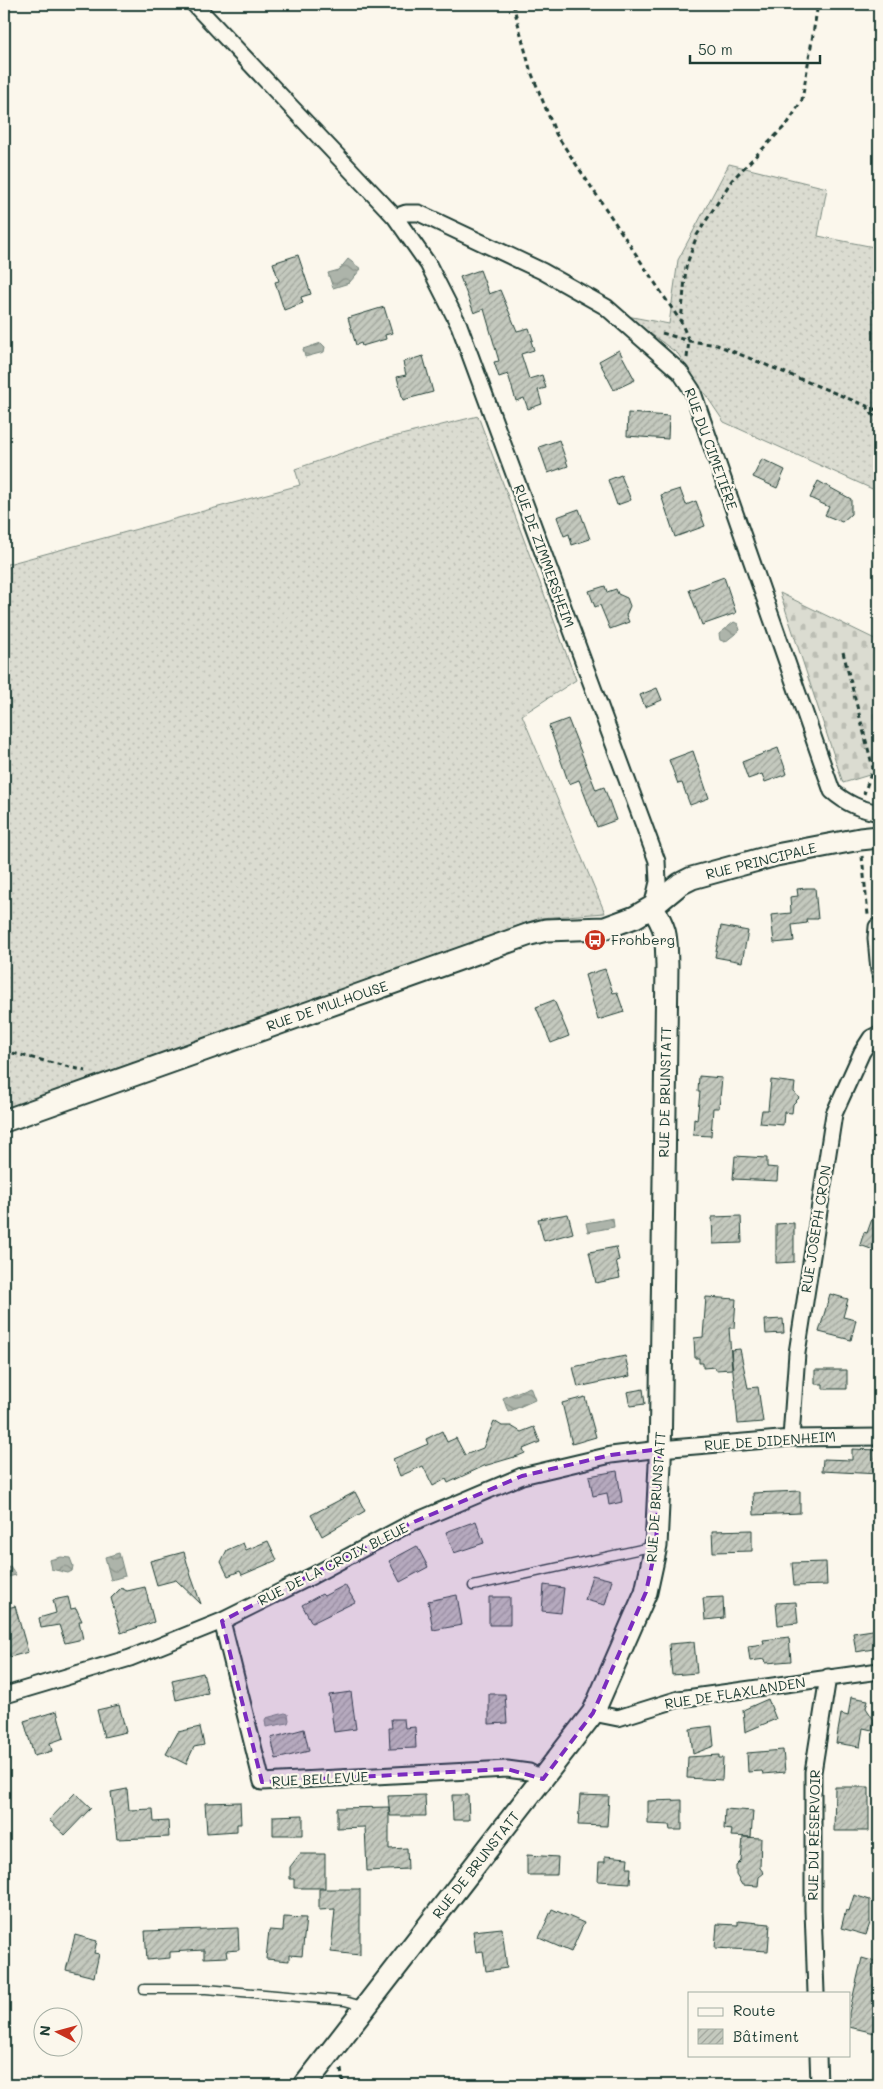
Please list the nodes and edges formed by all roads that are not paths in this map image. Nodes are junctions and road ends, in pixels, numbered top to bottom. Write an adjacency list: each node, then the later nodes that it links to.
1 (194, 4): 2 (street, RUE DE ZIMMERSHEIM)
2 (395, 217): 3 (street, RUE DU CIMETIÈRE); 5 (street, RUE DE ZIMMERSHEIM)
3 (879, 813)
4 (879, 837): 5 (main road, RUE PRINCIPALE)
5 (652, 907): 9 (main road, RUE DE MULHOUSE); 12 (main road, RUE DE BRUNSTATT)
6 (878, 927): 7 (street)
7 (879, 971)
8 (879, 1034): 11 (street, RUE JOSEPH CRON)
9 (4, 1121)
10 (879, 1437): 11 (street, RUE DE DIDENHEIM)
11 (791, 1438): 12 (street, RUE DE DIDENHEIM)
12 (660, 1449): 13 (main road, RUE DE BRUNSTATT); 15 (street, RUE DE LA CROIX BLEUE)
13 (656, 1546): 14 (lane); 19 (main road, RUE DE BRUNSTATT)
14 (473, 1586)
15 (222, 1621): 18 (street, RUE DE LA CROIX BLEUE); 20 (street, RUE BELLEVUE)
16 (879, 1671): 17 (street, RUE DE FLAXLANDEN)
17 (828, 1678): 19 (street, RUE DE FLAXLANDEN); 22 (street, RUE DU RÉSERVOIR)
18 (9, 1694)
19 (593, 1713): 20 (main road, RUE DE BRUNSTATT)
20 (542, 1778): 23 (main road, RUE DE BRUNSTATT)
21 (144, 1988): 23 (lane)
22 (816, 1992)
23 (366, 2008): 25 (main road, RUE DE BRUNSTATT)
24 (818, 2056): 26 (street)
25 (305, 2085)
26 (819, 2085)

